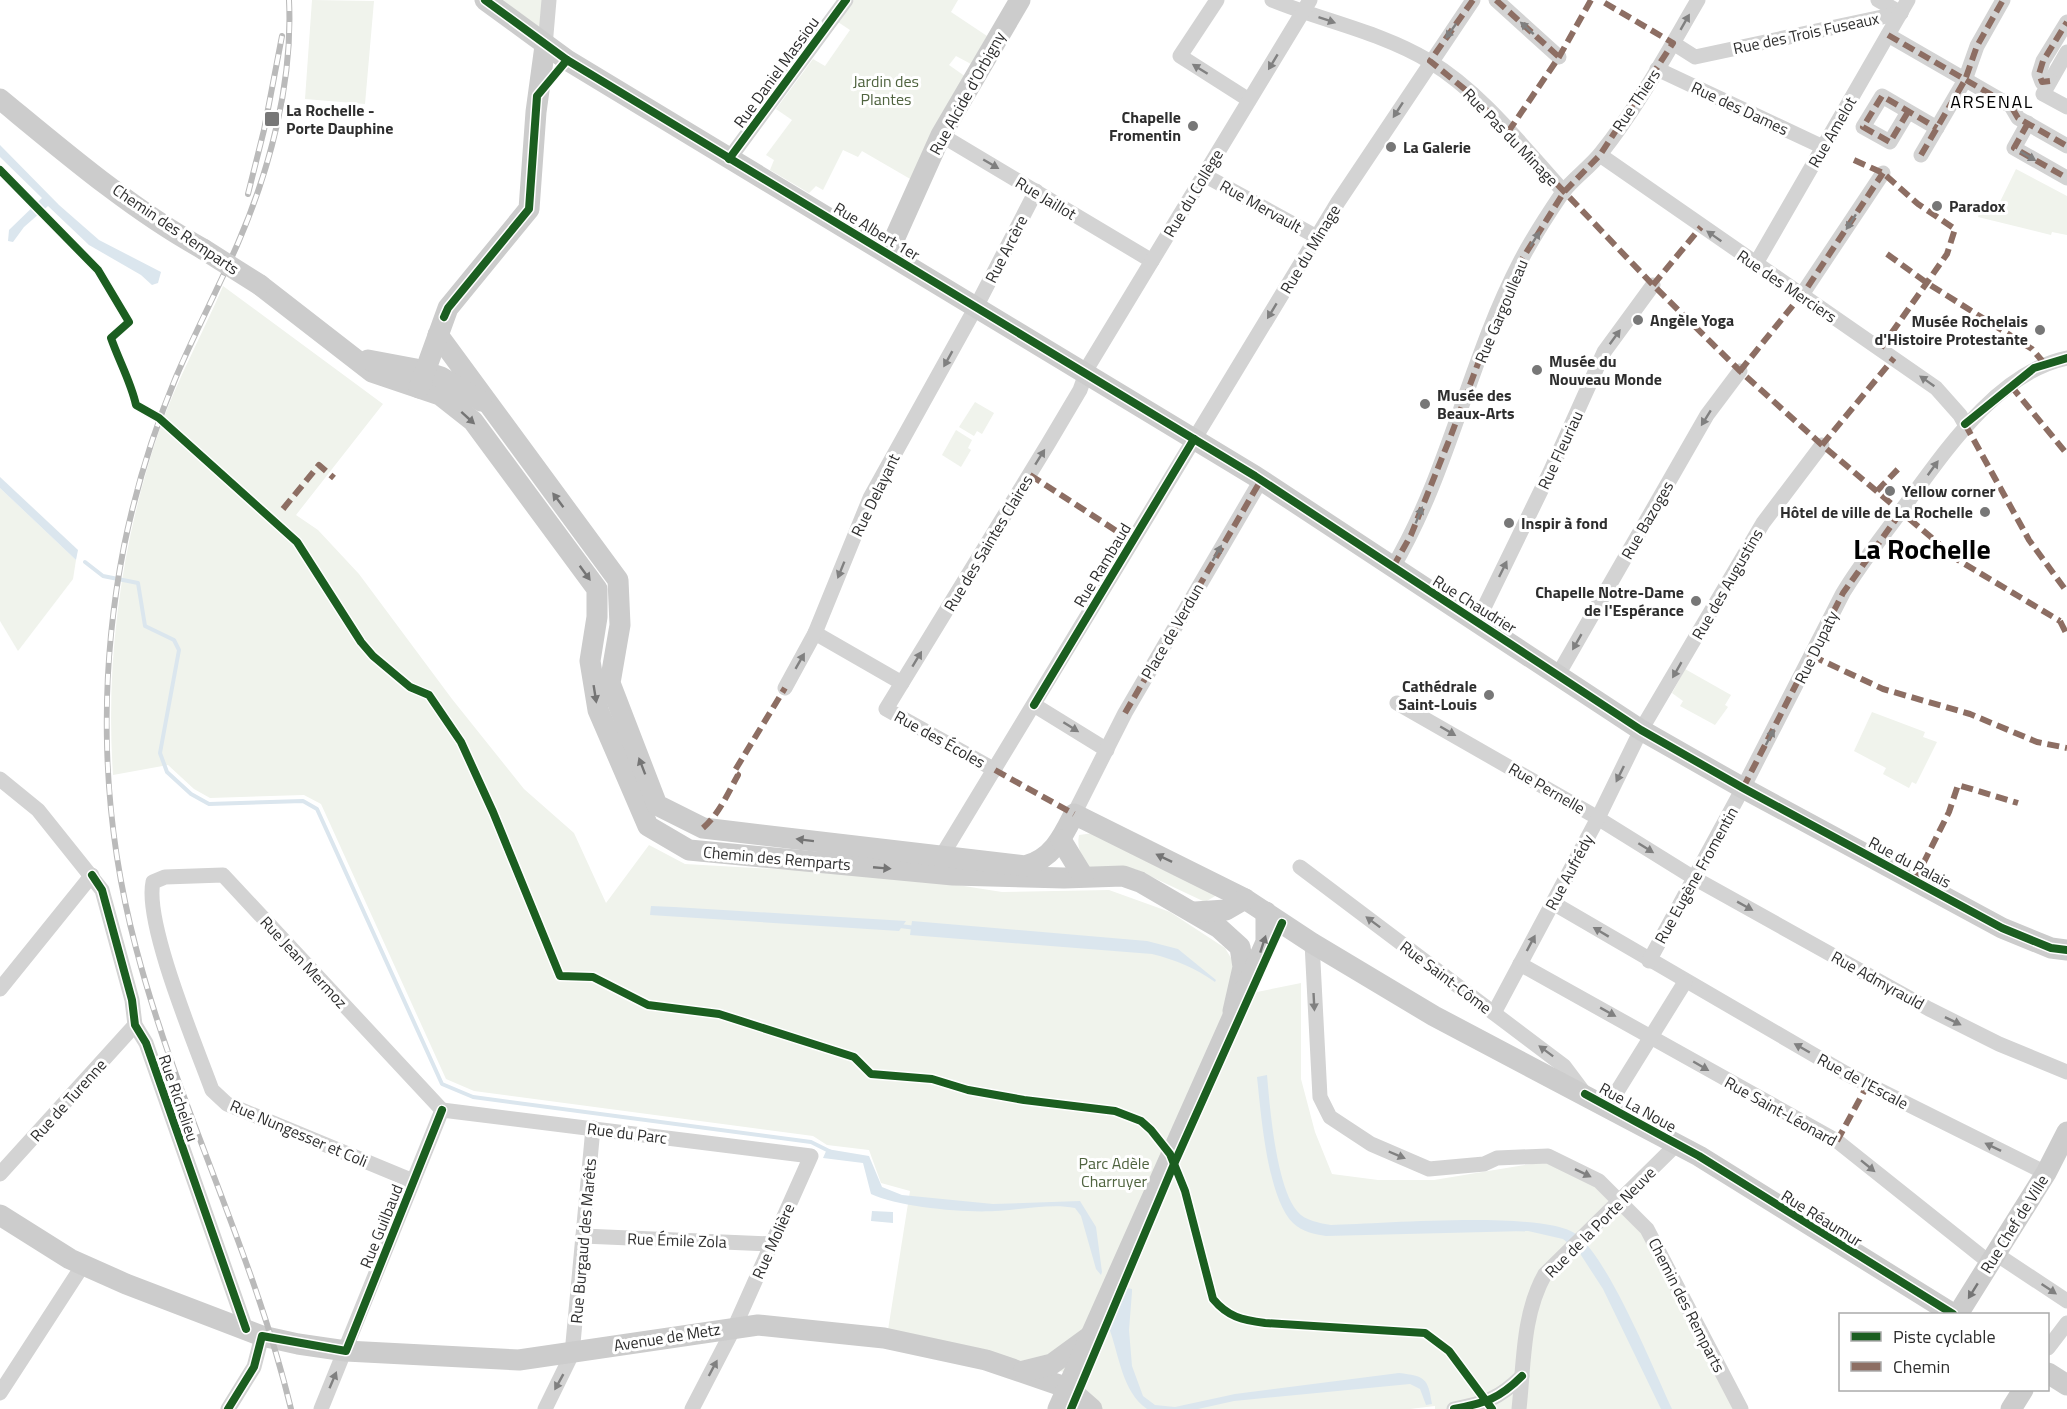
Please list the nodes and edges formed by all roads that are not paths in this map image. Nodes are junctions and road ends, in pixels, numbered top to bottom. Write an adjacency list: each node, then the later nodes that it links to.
1 (485, 0): 17 (street, Rue Albert 1er)
2 (549, 0): 17 (street)
3 (846, 0): 37 (street, Rue Daniel Massiou)
4 (1020, 0): 32 (street, Rue Alcide d'Orbigny)
5 (1217, 0): 27 (street, one-way to 5)
6 (1272, 0): 12 (street, Rue Pas du Minage)
7 (1473, 0): 21 (street, Rue du Minage, one-way to 21)
8 (1496, 0): 19 (street, one-way to 8)
9 (1698, 0): 16 (street, Rue Thiers, one-way to 9)
10 (1878, 0): 13 (street)
11 (2003, 0): 23 (street)
12 (1307, 6): 21 (street, Rue Pas du Minage, one-way to 21); 27 (street, Rue du Collège, one-way to 27)
13 (1905, 7): 15 (street, Rue Amelot); 16 (street, Rue des Trois Fuseaux)
14 (2067, 22): 24 (street)
15 (1888, 35): 23 (street); 34 (street, Rue Amelot)
16 (1673, 43): 22 (street, Rue Thiers)
17 (545, 46): 20 (street, Rue Albert 1er); 25 (street)
18 (2067, 52): 24 (street)
19 (1558, 57)
20 (567, 60): 25 (street); 37 (street, Rue Albert 1er)
21 (1430, 61): 42 (street, Rue Pas du Minage); 43 (street, Rue du Minage, one-way to 43)
22 (1657, 69): 34 (street, Rue des Dames); 35 (street, Rue Thiers)
23 (1965, 80): 30 (street); 31 (street)
24 (2050, 81): 28 (street)
25 (537, 96): 50 (street)
26 (0, 99): 54 (street, Chemin des Remparts, bridge)
27 (1250, 100): 39 (street, Rue du Collège)
28 (2067, 107)
29 (1908, 112): 29 (street); 31 (street)
30 (2028, 123): 33 (street); 40 (street, one-way to 40)
31 (1937, 128): 36 (street)
32 (941, 135): 41 (street, Rue Jaillot, one-way to 41); 44 (street, Rue Alcide d'Orbigny)
33 (2067, 146)
34 (1823, 147): 46 (street, Rue Amelot)
35 (1600, 155): 42 (street, Rue Thiers); 46 (street, Rue des Merciers, one-way to 35)
36 (1921, 155)
37 (729, 159): 44 (street, Rue Albert 1er)
38 (1883, 173): 48 (street, one-way to 48)
39 (1204, 175): 43 (street, Rue Mervault); 45 (street, Rue du Collège)
40 (2067, 178)
41 (1036, 191): 45 (street, Rue Jaillot); 49 (street, Rue Arcère)
42 (1564, 192): 60 (street, Rue Gargoulleau, one-way to 42)
43 (1317, 237): 57 (street, Rue du Minage, one-way to 57)
44 (888, 253): 49 (street, Rue Albert 1er)
45 (1152, 261): 53 (street, Rue du Collège)
46 (1755, 265): 48 (street, Rue des Merciers)
47 (1653, 285): 61 (street, Rue Fleuriau, one-way to 47)
48 (1801, 296): 56 (street, Rue des Merciers, one-way to 48)
49 (976, 308): 53 (street, Rue Albert 1er); 62 (street, Rue Delayant, one-way to 62)
50 (438, 335): 54 (street); 55 (street, Chemin des Remparts)
51 (2067, 358): 56 (street, Rue Dupaty)
52 (1740, 371): 63 (street, Rue Bazoges, one-way to 63)
53 (1086, 375): 57 (street, Rue Albert 1er); 64 (street, Rue des Saintes Claires, one-way to 53)
54 (421, 380): 55 (street, Chemin des Remparts); 80 (street, Chemin des Remparts, one-way to 80)
55 (488, 405): 77 (street, Chemin des Remparts, one-way to 55)
56 (1965, 424): 73 (street, Rue Dupaty, one-way to 56)
57 (1194, 439): 59 (street, Rue Chaudrier); 67 (street, Rue Rambaud)
58 (1822, 445): 69 (street, Rue des Augustins, one-way to 69)
59 (1261, 480): 60 (street, Rue Chaudrier); 70 (street, Place de Verdun, one-way to 59)
60 (1393, 567): 61 (street, Rue Chaudrier)
61 (1477, 622): 63 (street, Rue Chaudrier)
62 (815, 633): 64 (street); 65 (street, Rue Delayant, one-way to 62)
63 (1559, 673): 69 (street, Rue Chaudrier)
64 (902, 683): 68 (street, Rue des Saintes Claires)
65 (785, 688)
66 (1397, 703): 75 (street, Rue Pernelle, one-way to 75)
67 (1034, 705): 70 (street, one-way to 70); 71 (street, Rue Rambaud)
68 (886, 709): 71 (street, Rue des Écoles)
69 (1641, 730): 73 (street, Rue Chaudrier); 75 (street, Rue Aufrédy, one-way to 75)
70 (1107, 750): 74 (street, Place de Verdun)
71 (995, 770): 77 (street, Rue Rambaud)
72 (2, 784): 79 (street, Rue Richelieu)
73 (1743, 788): 81 (street, Rue Eugène Fromentin); 88 (street, Rue du Palais)
74 (1074, 814): 76 (street, Chemin des Remparts); 83 (street, one-way to 74)
75 (1598, 818): 81 (street, Rue Pernelle, one-way to 81); 84 (street, Rue Aufrédy)
76 (1061, 840): 77 (street, Chemin des Remparts); 80 (street)
77 (941, 857)
78 (1300, 867): 94 (street, Rue Saint-Côme, one-way to 78)
79 (92, 875): 92 (street); 95 (street, Rue Richelieu)
80 (1083, 876): 85 (street, Chemin des Remparts)
81 (1694, 878): 89 (street, Rue Eugène Fromentin); 97 (street, Rue Admyrauld, one-way to 97)
82 (150, 893): 100 (street, Rue Jean Mermoz); 107 (street, Rue Nungesser et Coli)
83 (1245, 899): 85 (street); 86 (street)
84 (1553, 903): 89 (street, Rue de l'Escale, one-way to 84); 90 (street, Rue Aufrédy, one-way to 84)
85 (1195, 912): 93 (street, Chemin des Remparts)
86 (1266, 912): 87 (street, Rue La Noue); 93 (street, one-way to 86)
87 (1312, 943): 98 (street, Rue La Noue); 108 (street, Chemin des Remparts, one-way to 108)
88 (2067, 950)
89 (1649, 961): 91 (street, Rue de l'Escale)
90 (1520, 964): 94 (street, Rue Aufrédy); 96 (street, Rue Saint-Léonard, one-way to 96)
91 (1685, 982): 96 (street); 105 (street, Rue de l'Escale, one-way to 91)
92 (0, 989)
93 (1233, 1011): 120 (street)
94 (1494, 1013): 98 (street, Rue Saint-Côme, one-way to 94)
95 (135, 1025): 106 (street, Rue de Turenne); 119 (street, Rue Richelieu)
96 (1651, 1036): 99 (street); 112 (street, Rue Saint-Léonard, one-way to 112)
97 (2067, 1072)
98 (1585, 1094): 99 (street, Rue La Noue)
99 (1608, 1106): 103 (street, Rue La Noue)
100 (442, 1110): 101 (street, Rue du Parc); 107 (street, Rue Guilbaud)
101 (593, 1128): 104 (street, Rue du Parc); 110 (street, Rue Burgaud des Marêts)
102 (2067, 1132): 105 (street, Rue Chef de Ville)
103 (1677, 1144): 108 (street, Rue de la Porte Neuve); 115 (street, Rue Réaumur)
104 (811, 1156): 111 (street, Rue Molière)
105 (2046, 1173): 112 (street, Rue Chef de Ville)
106 (0, 1174)
107 (413, 1181): 122 (street, Rue Guilbaud)
108 (1620, 1201): 126 (street, Rue de la Porte Neuve); 139 (street, Chemin des Remparts)
109 (0, 1215): 113 (street, Avenue de Metz)
110 (583, 1236): 111 (street, Rue Émile Zola); 123 (street, Rue Burgaud des Marêts)
111 (771, 1244): 118 (street, Rue Molière)
112 (1993, 1258): 114 (street, Rue Saint-Léonard, one-way to 114); 116 (street, Rue Chef de Ville, one-way to 116)
113 (83, 1265): 119 (street, Avenue de Metz); 130 (street)
114 (2067, 1301)
115 (1951, 1313)
116 (1959, 1313)
117 (2067, 1323): 121 (street)
118 (735, 1326): 123 (street, Avenue de Metz); 124 (street, Avenue de Metz); 134 (street, Rue Molière, one-way to 118)
119 (254, 1332): 122 (street, Avenue de Metz); 131 (street)
120 (1090, 1336): 124 (street); 128 (street)
121 (2049, 1347)
122 (346, 1351): 123 (street, Avenue de Metz); 132 (street, Rue Guilbaud, one-way to 122)
123 (573, 1354): 133 (street, one-way to 133)
124 (1024, 1371): 128 (street, Avenue de Metz)
125 (2049, 1374): 127 (street)
126 (1522, 1376): 137 (street); 138 (street, Rue de la Porte Neuve)
127 (2067, 1385)
128 (1068, 1388): 135 (street); 136 (street)
129 (2022, 1391): 140 (street)
130 (0, 1393)
131 (228, 1409)
132 (321, 1409)
133 (544, 1409)
134 (692, 1409)
135 (1058, 1409)
136 (1092, 1409)
137 (1454, 1409)
138 (1519, 1409)
139 (1741, 1409)
140 (2011, 1409)

